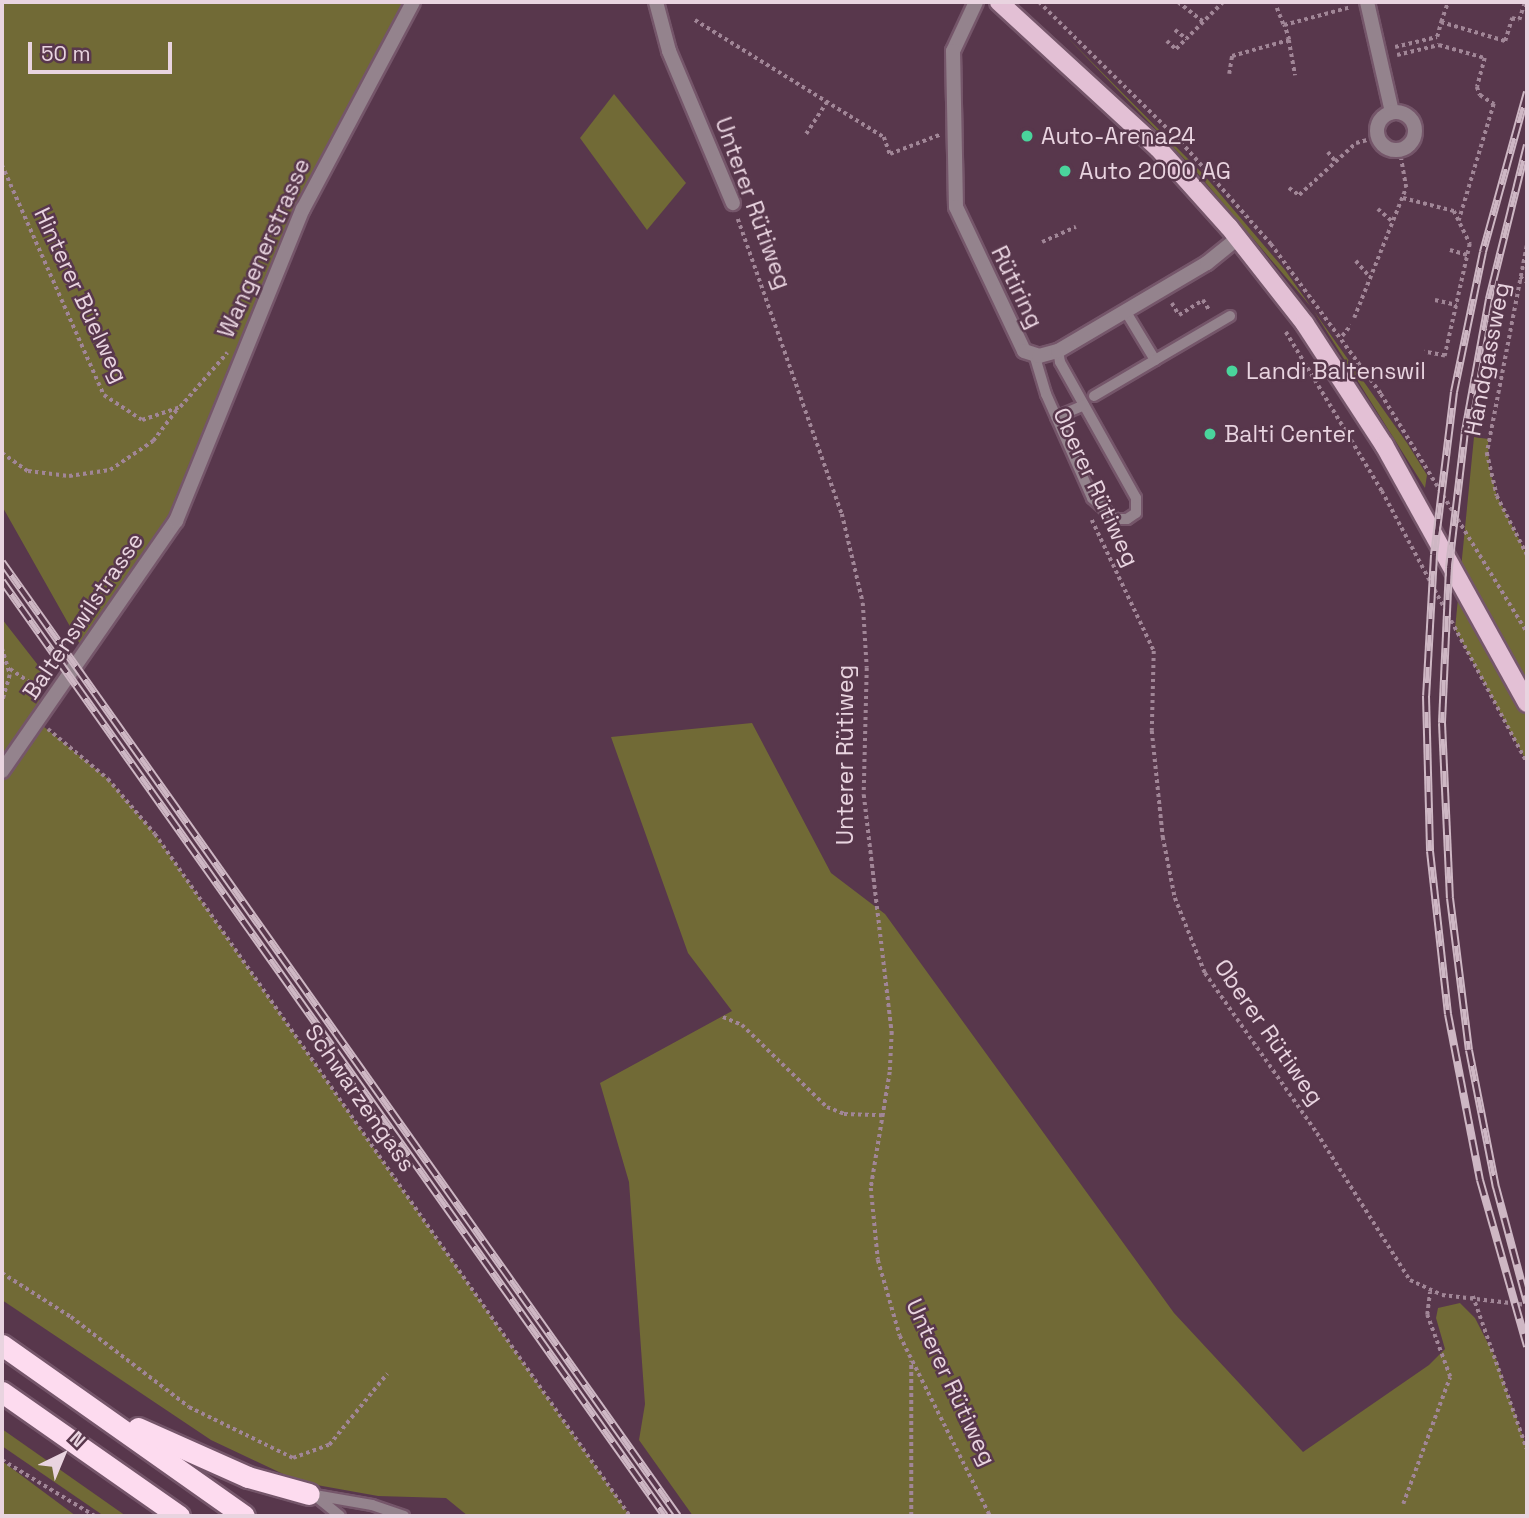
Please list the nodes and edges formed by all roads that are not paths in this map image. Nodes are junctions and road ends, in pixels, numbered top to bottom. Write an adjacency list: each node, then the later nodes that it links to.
1 (413, 2): 17 (street, Wangenerstrasse)
2 (656, 2): 7 (street, Unterer Rütiweg)
3 (976, 2): 12 (street, Rütiring)
4 (999, 2): 8 (main road)
5 (1367, 2): 6 (street)
6 (1392, 112): 6 (street)
7 (733, 203)
8 (1238, 238): 9 (street, Rütiring); 18 (main road)
9 (1126, 312): 11 (street, Rütiring); 13 (lane)
10 (1230, 316): 13 (lane)
11 (1058, 351): 12 (street, Rütiring); 15 (lane)
12 (1034, 355): 16 (lane)
13 (1155, 360): 14 (lane)
14 (1094, 396)
15 (1084, 405): 16 (lane); 16 (lane)
16 (1056, 417)
17 (176, 521): 19 (street, Baltenswilstrasse)
18 (1527, 703)
19 (2, 771)
20 (2, 1345): 22 (highway)
21 (2, 1392): 24 (highway)
22 (104, 1414): 23 (highway); 25 (highway)
23 (313, 1496): 26 (lane); 27 (lane)
24 (179, 1516)
25 (244, 1516)
26 (340, 1516)
27 (404, 1516)

